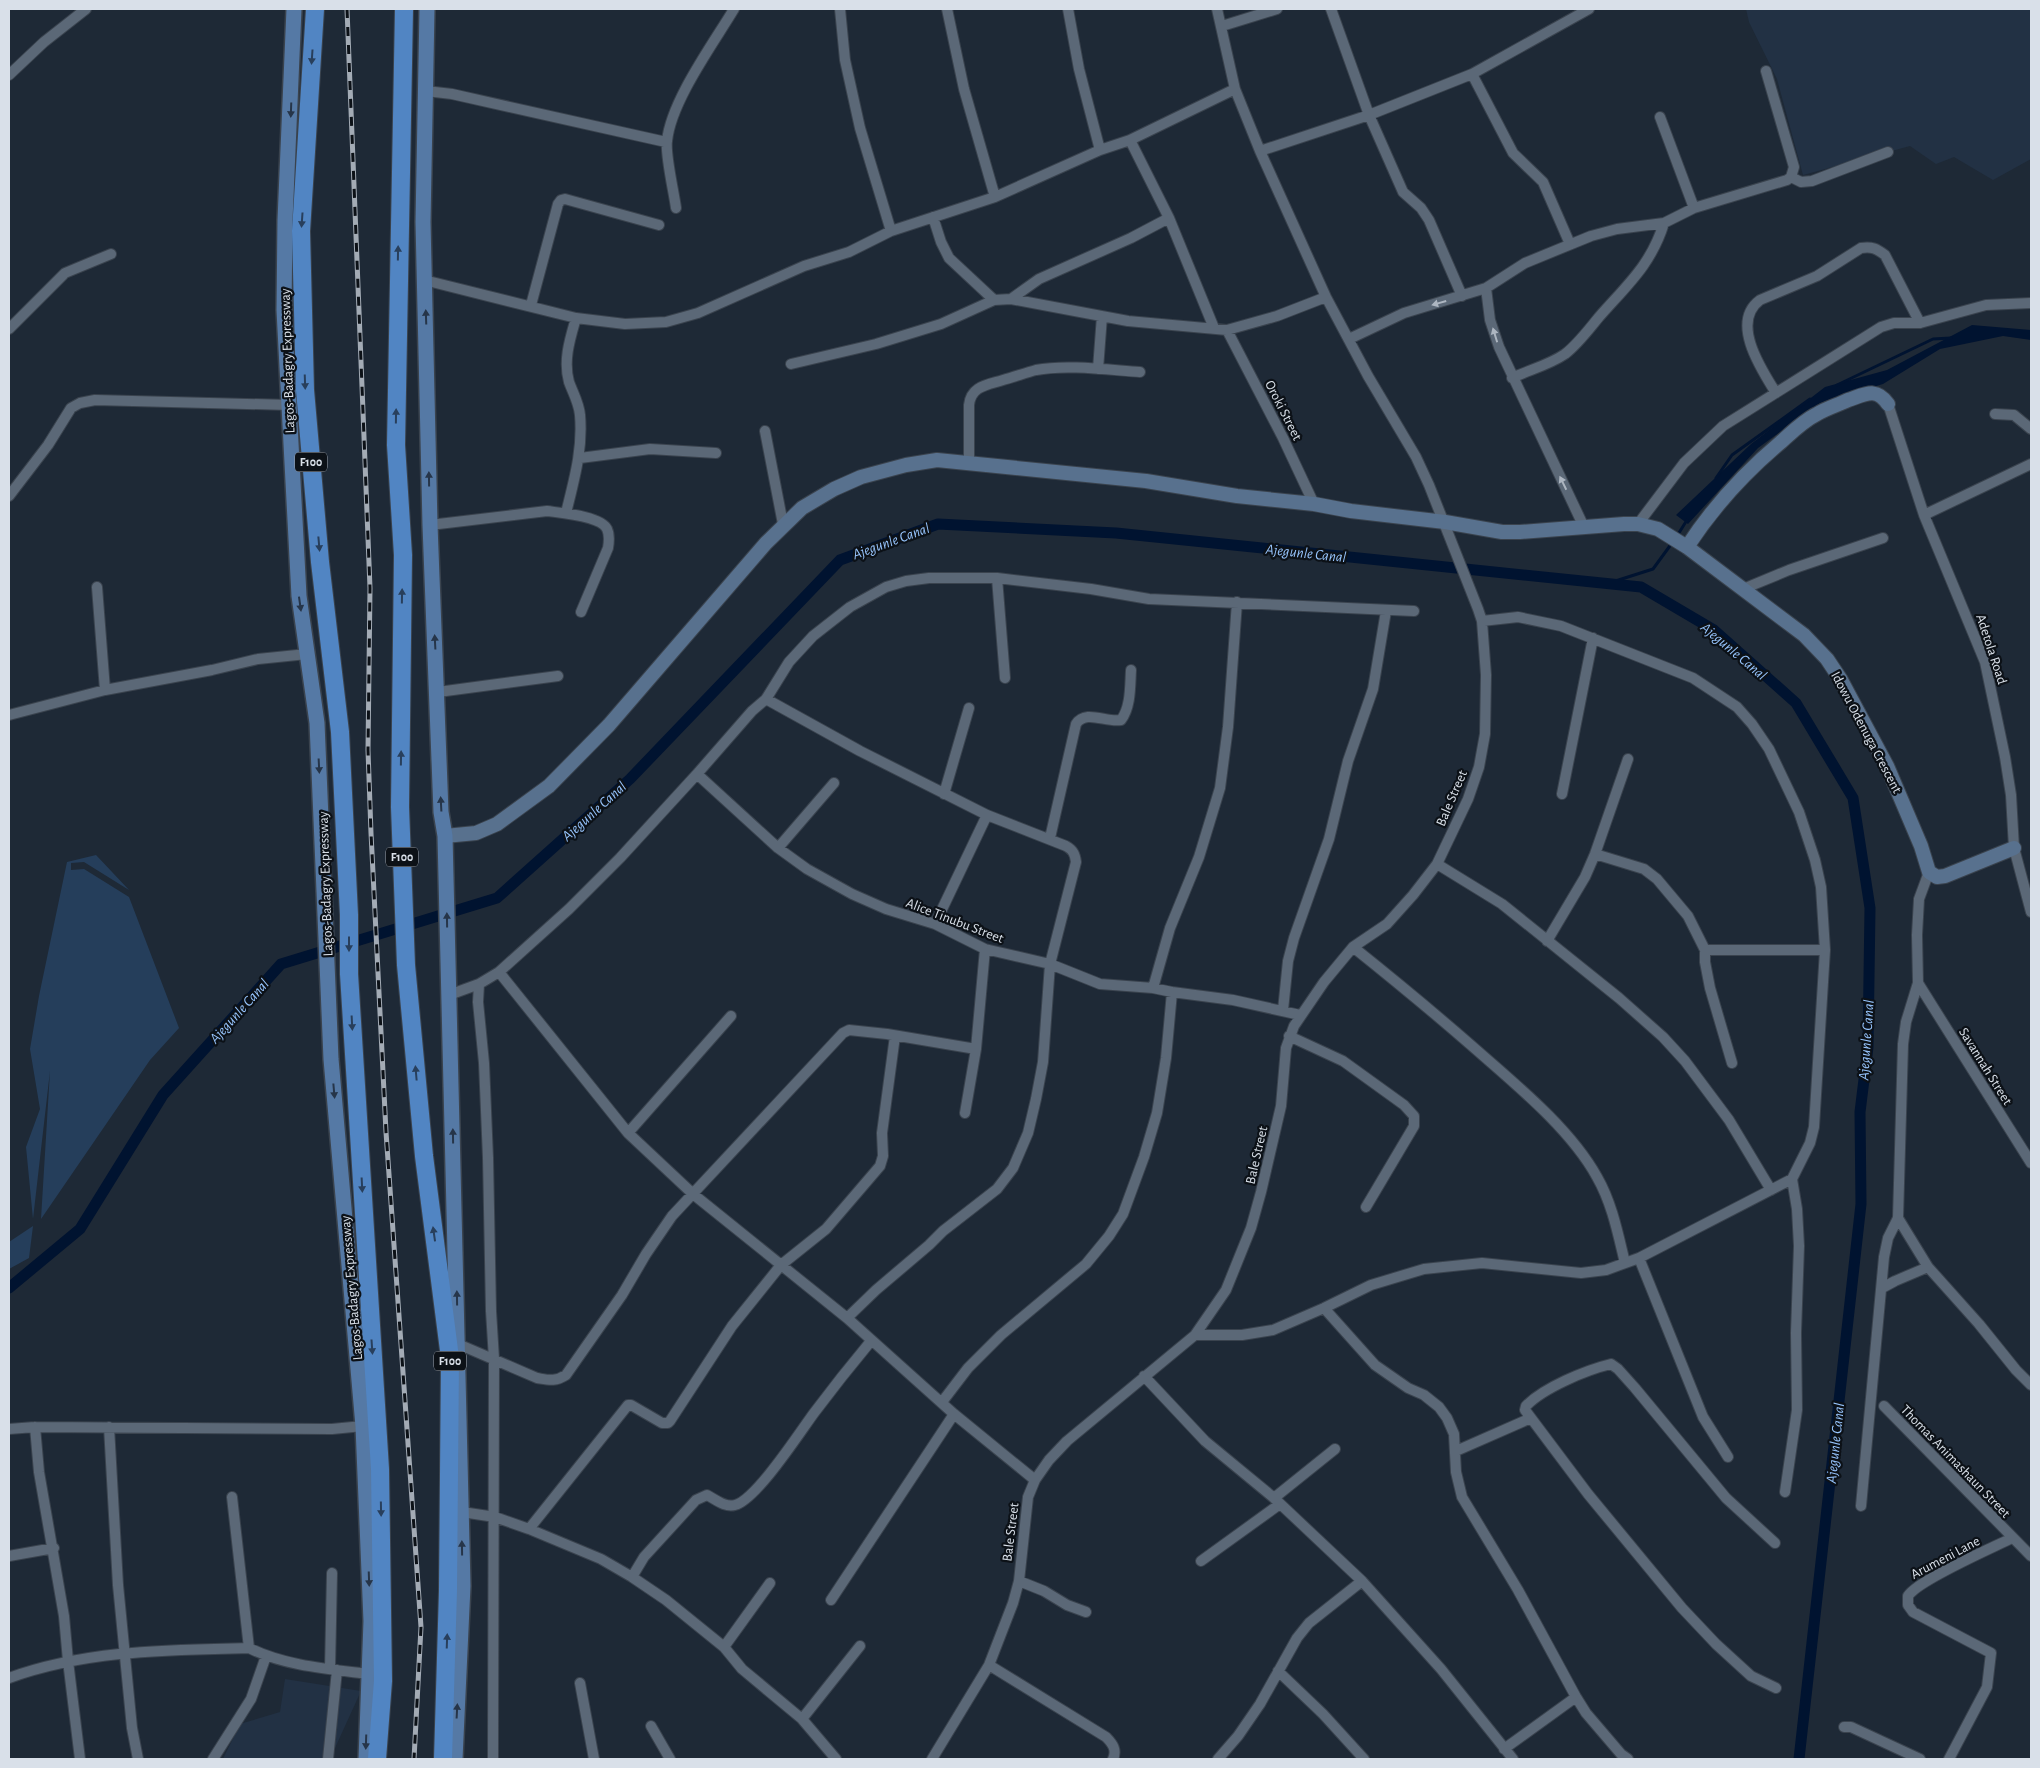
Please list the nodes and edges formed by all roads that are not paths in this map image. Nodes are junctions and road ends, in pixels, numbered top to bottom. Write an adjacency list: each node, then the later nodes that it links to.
1 (86, 9): 16 (street)
2 (294, 9): 59 (main road, Lagos-Badagry Expressway, one-way to 59)
3 (315, 9): 206 (highway, Lagos-Badagry Expressway / F100, one-way to 206)
4 (404, 9): 207 (highway, F100, one-way to 4)
5 (427, 9): 19 (main road)
6 (734, 9): 23 (street)
7 (840, 9): 35 (street)
8 (947, 9): 28 (street)
9 (1068, 9): 24 (street)
10 (1217, 9): 14 (street, Bale Street)
11 (1277, 9): 14 (street)
12 (1331, 9): 20 (street)
13 (1589, 9): 17 (street)
14 (1222, 26): 18 (street, Bale Street)
15 (1766, 72): 27 (street)
16 (9, 74)
17 (1472, 74): 20 (street); 36 (street)
18 (1235, 89): 22 (street); 25 (street, Bale Street)
19 (426, 90): 23 (street); 38 (main road)
20 (1369, 115): 25 (street); 40 (street)
21 (1660, 117): 30 (street)
22 (1130, 140): 24 (street); 32 (street)
23 (666, 142): 29 (street)
24 (1100, 150): 28 (street)
25 (1260, 151): 41 (street, Bale Street)
26 (1888, 152): 27 (street)
27 (1791, 177): 30 (street)
28 (995, 197): 31 (street)
29 (676, 208)
30 (1694, 208): 33 (street)
31 (933, 218): 35 (street); 43 (street)
32 (1169, 218): 42 (street); 49 (street)
33 (1664, 223): 36 (street); 56 (street)
34 (659, 225): 45 (street)
35 (891, 231): 47 (street)
36 (1570, 244): 39 (street)
37 (111, 254): 50 (street)
38 (424, 280): 45 (street); 74 (main road, one-way to 38)
39 (1486, 288): 40 (street); 56 (street, one-way to 39)
40 (1462, 296): 52 (street, one-way to 52)
41 (1326, 297): 51 (street); 52 (street, Bale Street)
42 (1011, 299): 43 (street); 46 (street)
43 (994, 300): 53 (street)
44 (2031, 303): 48 (street)
45 (531, 305): 47 (street)
46 (1102, 316): 49 (street); 54 (street)
47 (576, 318): 64 (street)
48 (1920, 323): 57 (street); 57 (street)
49 (1214, 328): 51 (street)
50 (9, 329)
51 (1226, 330): 68 (street, Oroki Street)
52 (1349, 340): 71 (street, Bale Street)
53 (791, 364)
54 (1098, 369): 55 (street); 65 (street)
55 (1140, 372)
56 (1512, 378): 75 (street, one-way to 56)
57 (1776, 393): 73 (street)
58 (1888, 404): 70 (street, Adetola Road); 77 (street)
59 (288, 405): 67 (street); 87 (main road, Lagos-Badagry Expressway, one-way to 87)
60 (1995, 414): 61 (street)
61 (2031, 429)
62 (764, 431): 72 (street)
63 (716, 453): 64 (street)
64 (580, 458): 69 (street)
65 (969, 462): 68 (street, Idowu Odenuga Crescent); 72 (street, Idowu Odenuga Crescent)
66 (2031, 464): 70 (street)
67 (9, 496)
68 (1314, 504): 71 (street, Idowu Odenuga Crescent)
69 (566, 513): 74 (street); 84 (street)
70 (1924, 515): 105 (street, Adetola Road)
71 (1445, 522): 75 (street, Idowu Odenuga Crescent); 85 (street, Bale Street)
72 (784, 524): 102 (street, Idowu Odenuga Crescent)
73 (1638, 524): 75 (street, Idowu Odenuga Crescent); 77 (street, Idowu Odenuga Crescent)
74 (430, 525): 92 (main road, one-way to 74)
75 (1584, 527)
76 (1882, 538): 80 (street)
77 (1682, 544): 80 (street, Idowu Odenuga Crescent)
78 (998, 578): 81 (street); 90 (street); 93 (street)
79 (98, 587): 91 (street)
80 (1743, 589): 108 (street, Idowu Odenuga Crescent)
81 (1237, 602): 82 (street); 120 (street)
82 (1386, 610): 83 (street); 123 (street)
83 (1414, 611)
84 (581, 612)
85 (1482, 621): 86 (street); 107 (street, Bale Street)
86 (1593, 638): 100 (street); 115 (street)
87 (307, 654): 91 (street); 155 (main road, Lagos-Badagry Expressway, one-way to 155)
88 (1131, 670): 103 (street)
89 (558, 676): 92 (street)
90 (1005, 678)
91 (105, 690): 95 (street)
92 (438, 692): 102 (main road, one-way to 92)
93 (766, 699): 97 (street); 99 (street)
94 (969, 708): 99 (street)
95 (9, 715)
96 (1628, 759): 106 (street)
97 (697, 774): 104 (street, Alice Tinubu Street); 117 (street)
98 (834, 783): 104 (street)
99 (944, 794): 101 (street)
100 (1562, 794)
101 (987, 815): 103 (street); 110 (street)
102 (445, 836): 122 (main road, one-way to 102)
103 (1050, 838): 116 (street)
104 (778, 848): 110 (street, Alice Tinubu Street)
105 (2014, 848): 108 (street); 109 (street, Adetola Road)
106 (1595, 854): 111 (street); 114 (street)
107 (1437, 864): 111 (street); 112 (street, Bale Street)
108 (1929, 872): 118 (street)
109 (2031, 912)
110 (935, 924): 113 (street, Alice Tinubu Street)
111 (1547, 942): 134 (street)
112 (1353, 947): 124 (street, Bale Street); 139 (street)
113 (985, 949): 116 (street, Alice Tinubu Street); 128 (street)
114 (1705, 950): 115 (street); 129 (street)
115 (1825, 950): 133 (street)
116 (1050, 964): 120 (street, Alice Tinubu Street); 144 (street)
117 (499, 972): 119 (street); 131 (street)
118 (1918, 983): 132 (street, Savannah Street); 137 (street)
119 (479, 984): 122 (street); 148 (street)
120 (1153, 988): 121 (street, Alice Tinubu Street)
121 (1172, 992): 123 (street, Alice Tinubu Street); 151 (street)
122 (449, 995): 147 (main road, one-way to 122)
123 (1284, 1010): 124 (street, Alice Tinubu Street)
124 (1300, 1015): 127 (street, Bale Street)
125 (732, 1016): 131 (street)
126 (895, 1036): 128 (street); 135 (street); 140 (street)
127 (1289, 1036): 136 (street); 145 (street, Bale Street)
128 (976, 1049): 130 (street)
129 (1732, 1063)
130 (965, 1113)
131 (628, 1133): 135 (street)
132 (2031, 1163)
133 (1792, 1179): 134 (street); 163 (street)
134 (1771, 1190): 138 (street)
135 (693, 1194): 140 (street); 148 (street)
136 (1366, 1208)
137 (1898, 1218): 141 (street); 142 (street)
138 (1639, 1258): 139 (street); 161 (street)
139 (1625, 1263): 143 (street)
140 (781, 1265): 144 (street); 169 (street)
141 (1928, 1267): 142 (street); 150 (street)
142 (1882, 1288): 166 (street)
143 (1324, 1308): 145 (street); 160 (street)
144 (847, 1318): 146 (street)
145 (1195, 1335): 149 (street, Bale Street)
146 (871, 1341): 151 (street); 177 (street)
147 (458, 1344): 148 (street); 167 (main road)
148 (494, 1359): 168 (street)
149 (1144, 1376): 162 (street, Bale Street); 165 (street)
150 (2031, 1385)
151 (942, 1402): 153 (street)
152 (1884, 1406): 170 (street, Thomas Animashaun Street)
153 (954, 1414): 162 (street); 181 (street)
154 (1531, 1418): 160 (street); 171 (street); 195 (street)
155 (363, 1426): 157 (street); 192 (main road, Lagos-Badagry Expressway, one-way to 192)
156 (35, 1427): 157 (street); 158 (street); 172 (street)
157 (109, 1427): 186 (street)
158 (9, 1429)
159 (1335, 1449): 165 (street)
160 (1456, 1452): 196 (street)
161 (1728, 1457)
162 (1035, 1480): 178 (street, Bale Street)
163 (1786, 1492)
164 (232, 1497): 185 (street)
165 (1277, 1501): 175 (street); 179 (street)
166 (1861, 1506)
167 (462, 1512): 168 (street); 208 (main road, one-way to 167)
168 (495, 1517): 169 (street); 209 (street)
169 (530, 1529): 177 (street)
170 (2012, 1538): 174 (street, Thomas Animashaun Street); 220 (street, Arumeni Lane)
171 (1775, 1543)
172 (54, 1548): 173 (street); 188 (street)
173 (9, 1556)
174 (2031, 1556)
175 (1201, 1561)
176 (332, 1572): 190 (street)
177 (632, 1577): 184 (street)
178 (1019, 1581): 182 (street); 189 (street, Bale Street)
179 (1362, 1581): 191 (street); 200 (street)
180 (770, 1583): 184 (street)
181 (831, 1600)
182 (1086, 1612)
183 (860, 1646): 197 (street)
184 (724, 1647): 197 (street)
185 (249, 1648): 186 (street); 187 (street)
186 (125, 1652): 188 (street); 202 (street)
187 (266, 1656): 190 (street); 203 (street)
188 (68, 1661): 193 (street); 201 (street)
189 (989, 1665): 213 (street, Bale Street); 214 (street)
190 (334, 1670): 192 (street); 204 (street)
191 (1278, 1671): 215 (street); 216 (street)
192 (369, 1674): 205 (main road, Lagos-Badagry Expressway, one-way to 205)
193 (9, 1678)
194 (580, 1683): 210 (street)
195 (1776, 1688)
196 (1576, 1698): 200 (street); 218 (street)
197 (802, 1719): 212 (street)
198 (651, 1726): 211 (street)
199 (1844, 1727): 219 (street)
200 (1504, 1750): 217 (street)
201 (80, 1759)
202 (138, 1759)
203 (213, 1759)
204 (328, 1759)
205 (366, 1759)
206 (377, 1759)
207 (443, 1759)
208 (455, 1759)
209 (493, 1759)
210 (594, 1759)
211 (670, 1759)
212 (836, 1759)
213 (932, 1759)
214 (1113, 1759)
215 (1218, 1759)
216 (1364, 1759)
217 (1513, 1759)
218 (1628, 1759)
219 (1920, 1759)
220 (1949, 1759)

